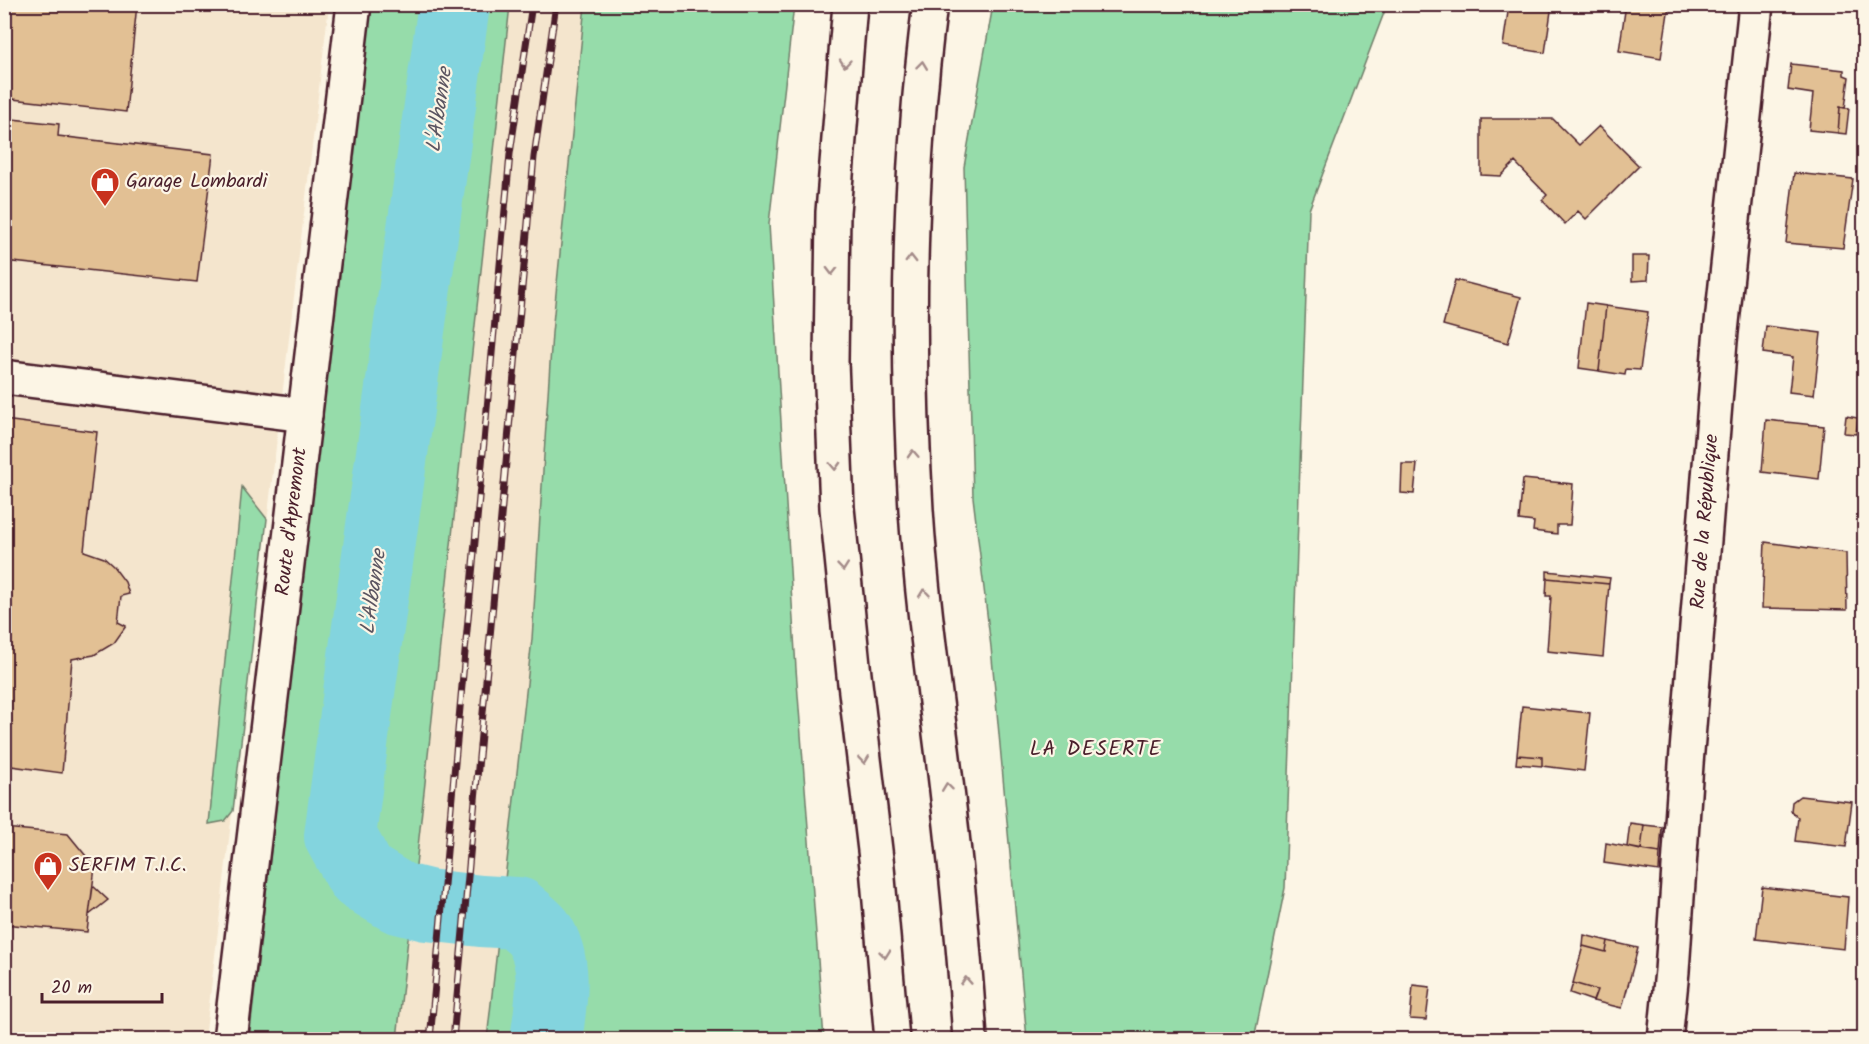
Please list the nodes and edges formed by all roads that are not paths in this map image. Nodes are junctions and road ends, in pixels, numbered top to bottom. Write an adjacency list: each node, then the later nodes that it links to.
1 (354, 4): 6 (main road, Route d'Apremont)
2 (850, 4): 8 (main road, one-way to 8)
3 (930, 4): 9 (main road, one-way to 3)
4 (1756, 4): 10 (main road, Rue de la République)
5 (4, 377): 6 (main road)
6 (305, 415): 7 (main road, Route d'Apremont)
7 (230, 1040)
8 (892, 1040)
9 (970, 1040)
10 (1665, 1040)

